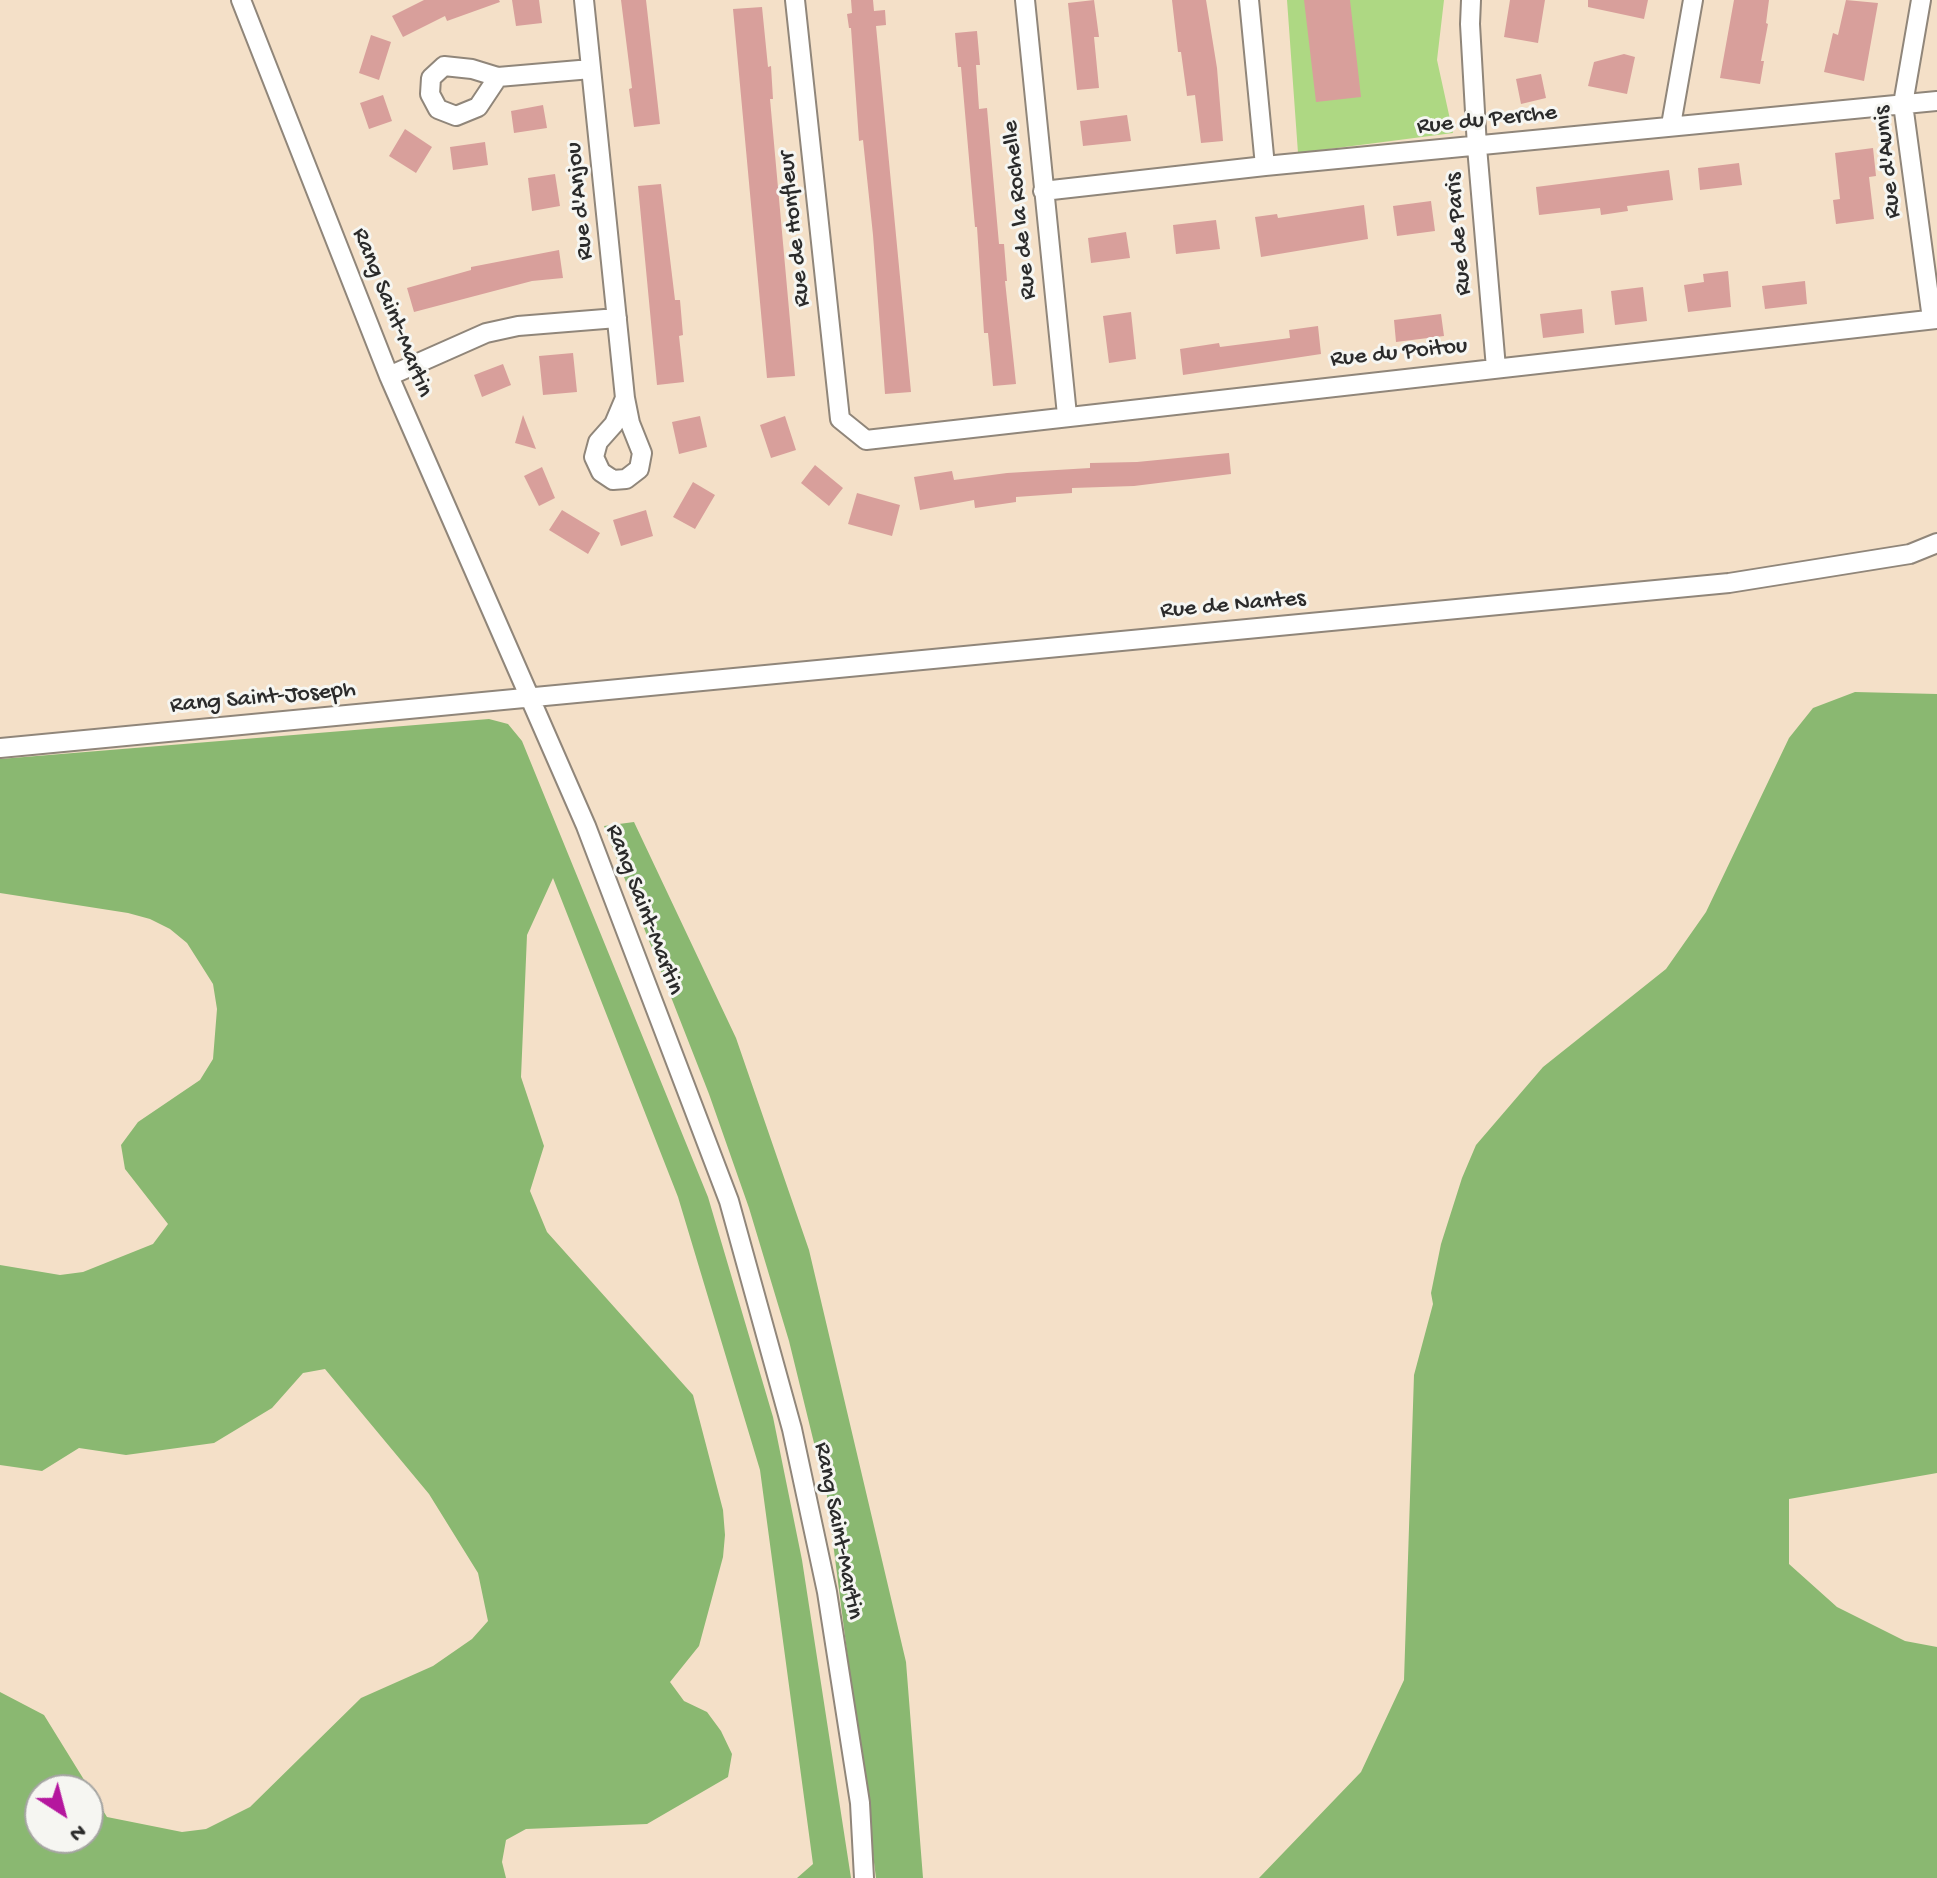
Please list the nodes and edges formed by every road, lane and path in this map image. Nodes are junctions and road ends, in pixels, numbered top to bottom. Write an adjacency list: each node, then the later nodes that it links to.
1 (241, 0): 20 (street, Rang Saint-Martin)
2 (584, 0): 9 (street, Rue d'Anjou)
3 (795, 0): 23 (street, Rue de Honfleur)
4 (1025, 0): 16 (street, Rue de la Rochelle)
5 (1249, 0): 15 (street)
6 (1471, 0): 14 (street, Rue de Paris)
7 (1693, 0): 13 (street)
8 (1921, 0): 12 (street, Rue d'Aunis)
9 (591, 69): 10 (street); 17 (street, Rue d'Anjou)
10 (498, 77)
11 (1937, 101): 12 (street, Rue du Perche)
12 (1903, 104): 13 (street, Rue du Perche); 18 (street, Rue d'Aunis)
13 (1671, 125): 14 (street, Rue du Perche)
14 (1477, 147): 15 (street, Rue du Perche); 19 (street, Rue de Paris)
15 (1265, 166): 16 (street, Rue du Perche)
16 (1043, 191): 22 (street, Rue de la Rochelle)
17 (617, 318): 20 (street); 21 (street, Rue d'Anjou)
18 (1934, 319): 19 (street, Rue du Poitou)
19 (1496, 368): 22 (street, Rue du Poitou)
20 (389, 376): 25 (street, Rang Saint-Martin)
21 (625, 398)
22 (1067, 415): 23 (street, Rue du Poitou)
23 (866, 440)
24 (1937, 543): 25 (street, Rue de Nantes)
25 (530, 698): 26 (street, Rang Saint-Joseph); 27 (street, Rang Saint-Martin)
26 (0, 748)
27 (864, 1878)

